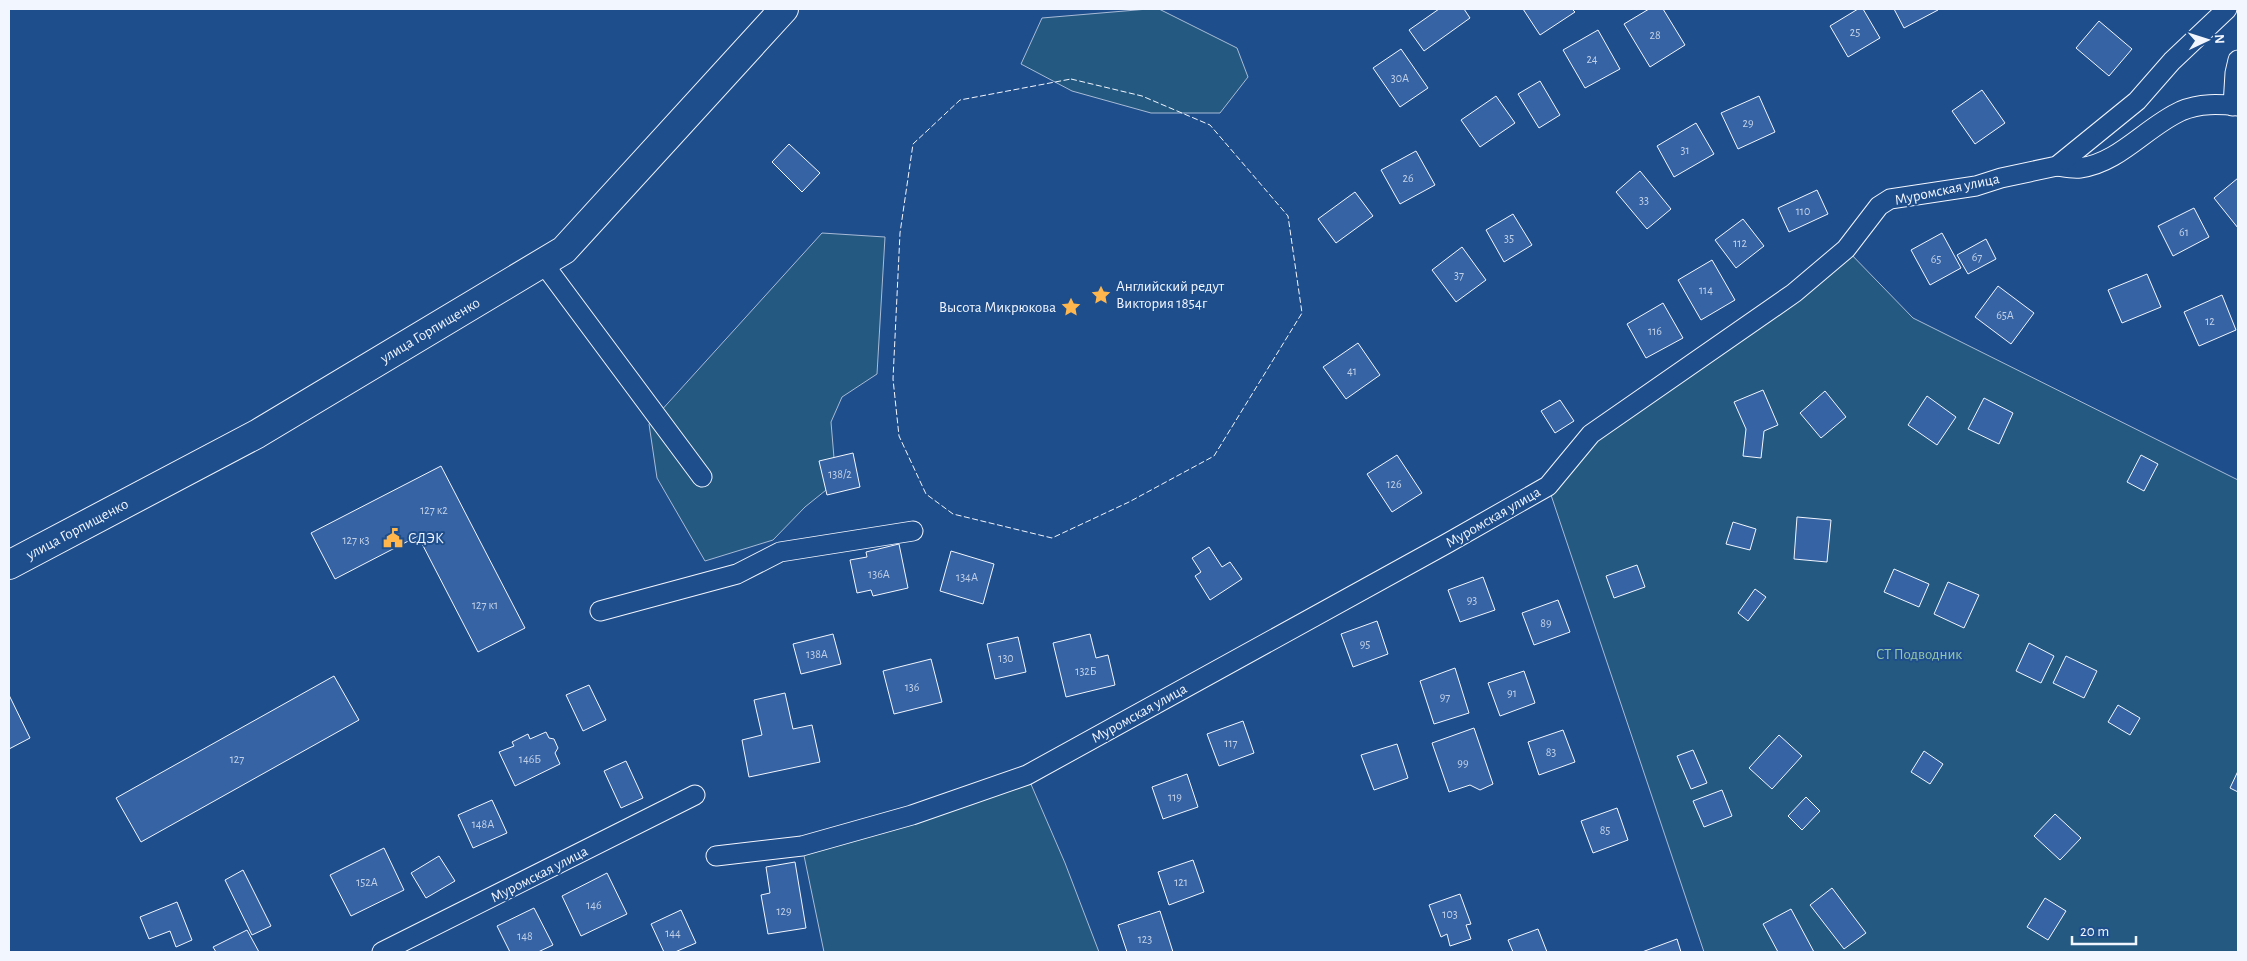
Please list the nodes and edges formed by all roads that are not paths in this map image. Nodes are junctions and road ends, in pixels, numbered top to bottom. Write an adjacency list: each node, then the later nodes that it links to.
1 (784, 9): 6 (main road, улица Горпищенко)
2 (2227, 9): 5 (street, Муромская улица)
3 (2238, 60): 4 (street)
4 (2235, 106): 5 (street)
5 (2057, 166): 12 (street, Муромская улица)
6 (543, 263): 7 (street); 9 (main road, улица Горпищенко)
7 (702, 477)
8 (913, 532): 10 (street)
9 (9, 565)
10 (600, 611)
11 (696, 795): 13 (street, Муромская улица)
12 (716, 856)
13 (382, 952)

